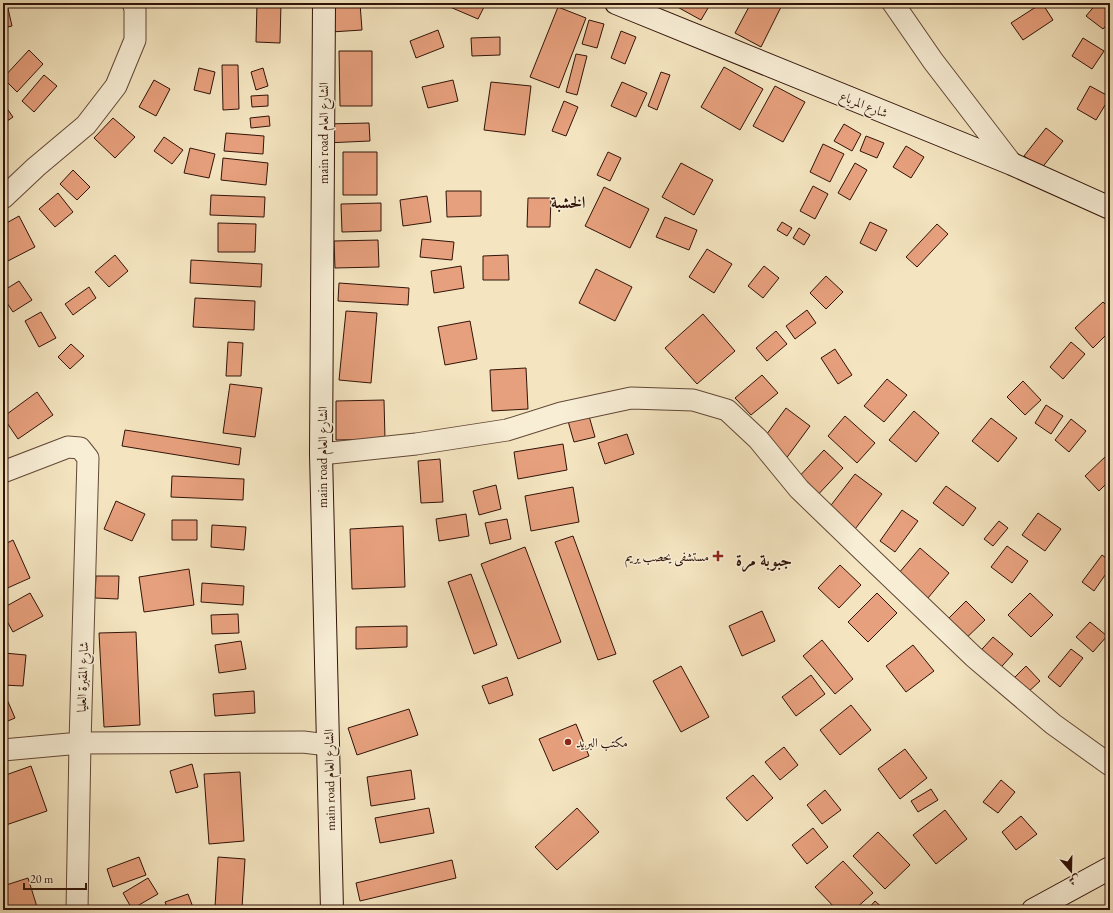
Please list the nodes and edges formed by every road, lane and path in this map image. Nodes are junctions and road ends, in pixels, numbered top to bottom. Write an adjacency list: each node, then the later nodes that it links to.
1 (133, 3): 6 (street)
2 (324, 3): 10 (main road, main road الشارع العام)
3 (616, 3): 5 (main road, شارع المرباع)
4 (894, 3): 5 (street)
5 (1012, 164): 9 (main road, شارع المرباع)
6 (36, 166): 7 (street); 8 (street)
7 (3, 190)
8 (3, 198)
9 (1110, 208)
10 (321, 454): 13 (main road, main road الشارع العام); 15 (street)
11 (3, 472): 12 (street, شارع المقبرة العليا)
12 (80, 743): 13 (street); 14 (street); 18 (street, شارع المقبرة العليا)
13 (328, 745): 19 (main road, main road الشارع العام)
14 (3, 750)
15 (1110, 765)
16 (1110, 868): 17 (main road)
17 (1045, 907)
18 (78, 910)
19 (332, 910)

